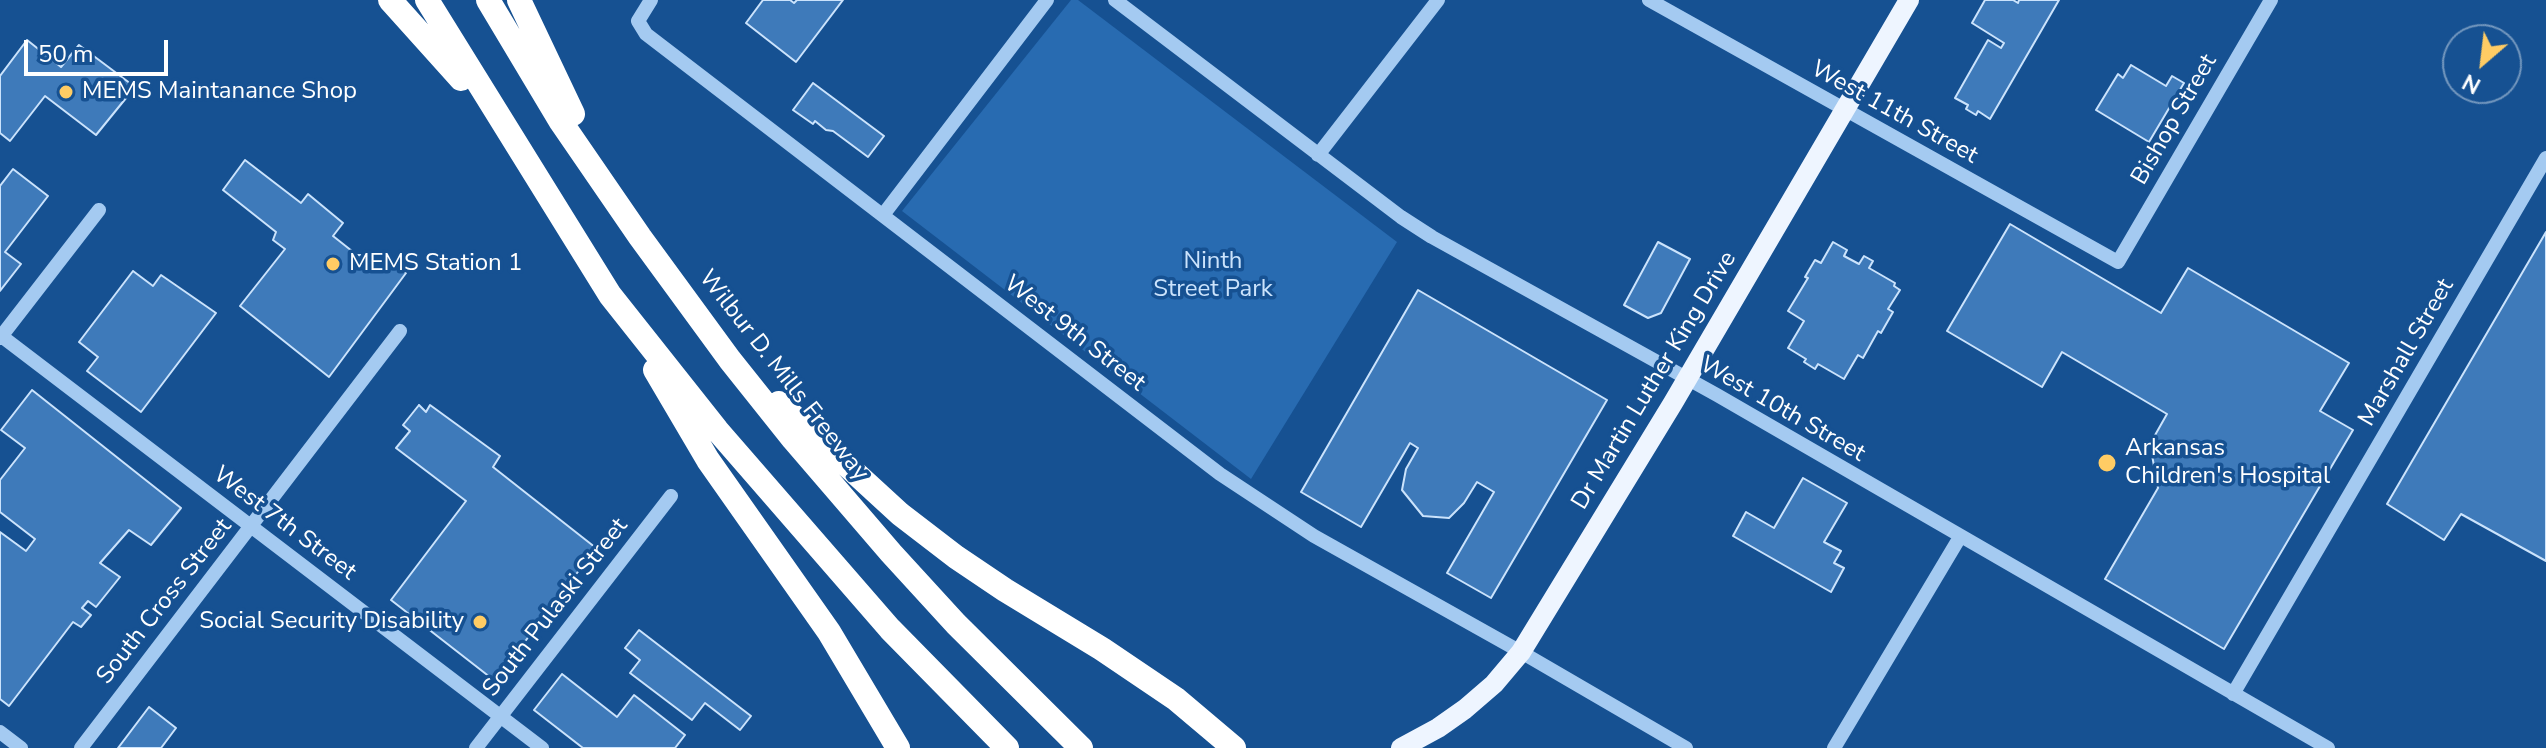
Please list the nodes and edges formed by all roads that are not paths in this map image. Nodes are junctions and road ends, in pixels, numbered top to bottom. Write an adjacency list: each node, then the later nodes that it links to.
1 (390, 0): 13 (highway)
2 (427, 0): 13 (highway)
3 (488, 0): 16 (highway, Wilbur D. Mills Freeway)
4 (519, 0): 16 (highway)
5 (1047, 0): 18 (street)
6 (1115, 0): 14 (street, West 10th Street)
7 (1438, 0): 14 (street)
8 (1649, 0): 12 (street, West 11th Street)
9 (1909, 0): 12 (main road, Dr Martin Luther King Drive)
10 (2271, 0): 19 (street, Bishop Street)
11 (648, 4): 18 (street, West 9th Street)
12 (1844, 111): 19 (street, West 11th Street); 24 (main road, Dr Martin Luther King Drive)
13 (504, 127): 20 (highway)
14 (1318, 155): 24 (street, West 10th Street)
15 (2546, 158): 29 (street, Marshall Street)
16 (609, 192): 23 (highway, Wilbur D. Mills Freeway)
17 (99, 210): 22 (street)
18 (883, 215): 28 (street, West 9th Street)
19 (2118, 262)
20 (610, 295): 36 (highway); 37 (highway)
21 (400, 331): 26 (street, South Cross Street)
22 (0, 336): 26 (street, West 7th Street)
23 (730, 360): 38 (highway, Wilbur D. Mills Freeway); 39 (highway)
24 (1686, 380): 27 (street, West 10th Street); 28 (main road, Dr Martin Luther King Drive)
25 (671, 496): 30 (street, South Pulaski Street)
26 (251, 526): 30 (street, West 7th Street); 33 (street, South Cross Street)
27 (1960, 537): 29 (street, West 10th Street); 42 (street)
28 (1521, 652): 40 (main road, Dr Martin Luther King Drive); 41 (street, West 9th Street)
29 (2233, 694): 43 (street, West 10th Street)
30 (500, 716): 34 (street, South Pulaski Street); 35 (street, West 7th Street)
31 (0, 732): 32 (street)
32 (21, 748)
33 (81, 748)
34 (476, 748)
35 (542, 748)
36 (898, 748)
37 (1007, 748)
38 (1081, 748)
39 (1234, 748)
40 (1401, 748)
41 (1686, 748)
42 (1834, 748)
43 (2328, 748)

